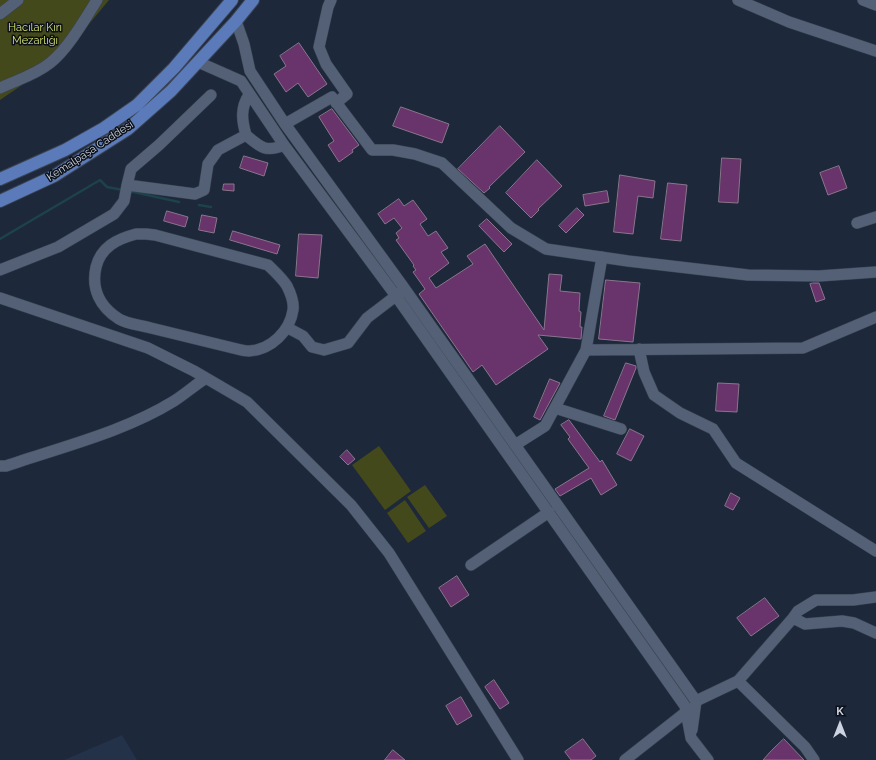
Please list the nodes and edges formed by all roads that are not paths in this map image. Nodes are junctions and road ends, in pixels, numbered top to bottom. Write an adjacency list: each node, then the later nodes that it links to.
1 (18, 0): 9 (street)
2 (97, 0): 13 (street)
3 (232, 0): 20 (main road, Kemalpaşa Caddesi)
4 (253, 0): 10 (main road, Kemalpaşa Caddesi)
5 (331, 0): 16 (street)
6 (738, 0): 11 (street)
7 (863, 0): 8 (street)
8 (876, 5)
9 (0, 14)
10 (236, 21): 12 (main road, Kemalpaşa Caddesi); 17 (street)
11 (876, 51)
12 (198, 62): 15 (street); 22 (main road, Kemalpaşa Caddesi)
13 (0, 88)
14 (211, 95): 21 (street)
15 (249, 95): 18 (street); 19 (street)
16 (336, 103): 17 (street); 25 (street)
17 (285, 124): 28 (street)
18 (246, 136): 19 (street); 21 (street)
19 (284, 145): 28 (street)
20 (0, 179)
21 (127, 185): 26 (street)
22 (0, 201)
23 (876, 217): 24 (street)
24 (857, 223)
25 (602, 257): 27 (street); 33 (street)
26 (0, 270)
27 (876, 272)
28 (401, 292): 31 (street); 37 (street); 39 (street)
29 (0, 298): 34 (street)
30 (876, 317): 32 (street)
31 (288, 328): 31 (street)
32 (639, 349): 33 (street); 40 (street)
33 (586, 350): 35 (street)
34 (206, 378): 38 (street); 49 (street)
35 (555, 408): 36 (street); 37 (street)
36 (621, 429)
37 (515, 445): 46 (street)
38 (0, 466)
39 (549, 512): 41 (street); 47 (street)
40 (876, 551)
41 (471, 565)
42 (876, 597): 43 (street)
43 (793, 618): 44 (street); 45 (street)
44 (876, 634)
45 (738, 681): 46 (street); 52 (street)
46 (696, 701): 48 (street)
47 (686, 712): 48 (street); 50 (street)
48 (691, 738): 51 (street)
49 (518, 760)
50 (625, 760)
51 (708, 760)
52 (814, 760)

